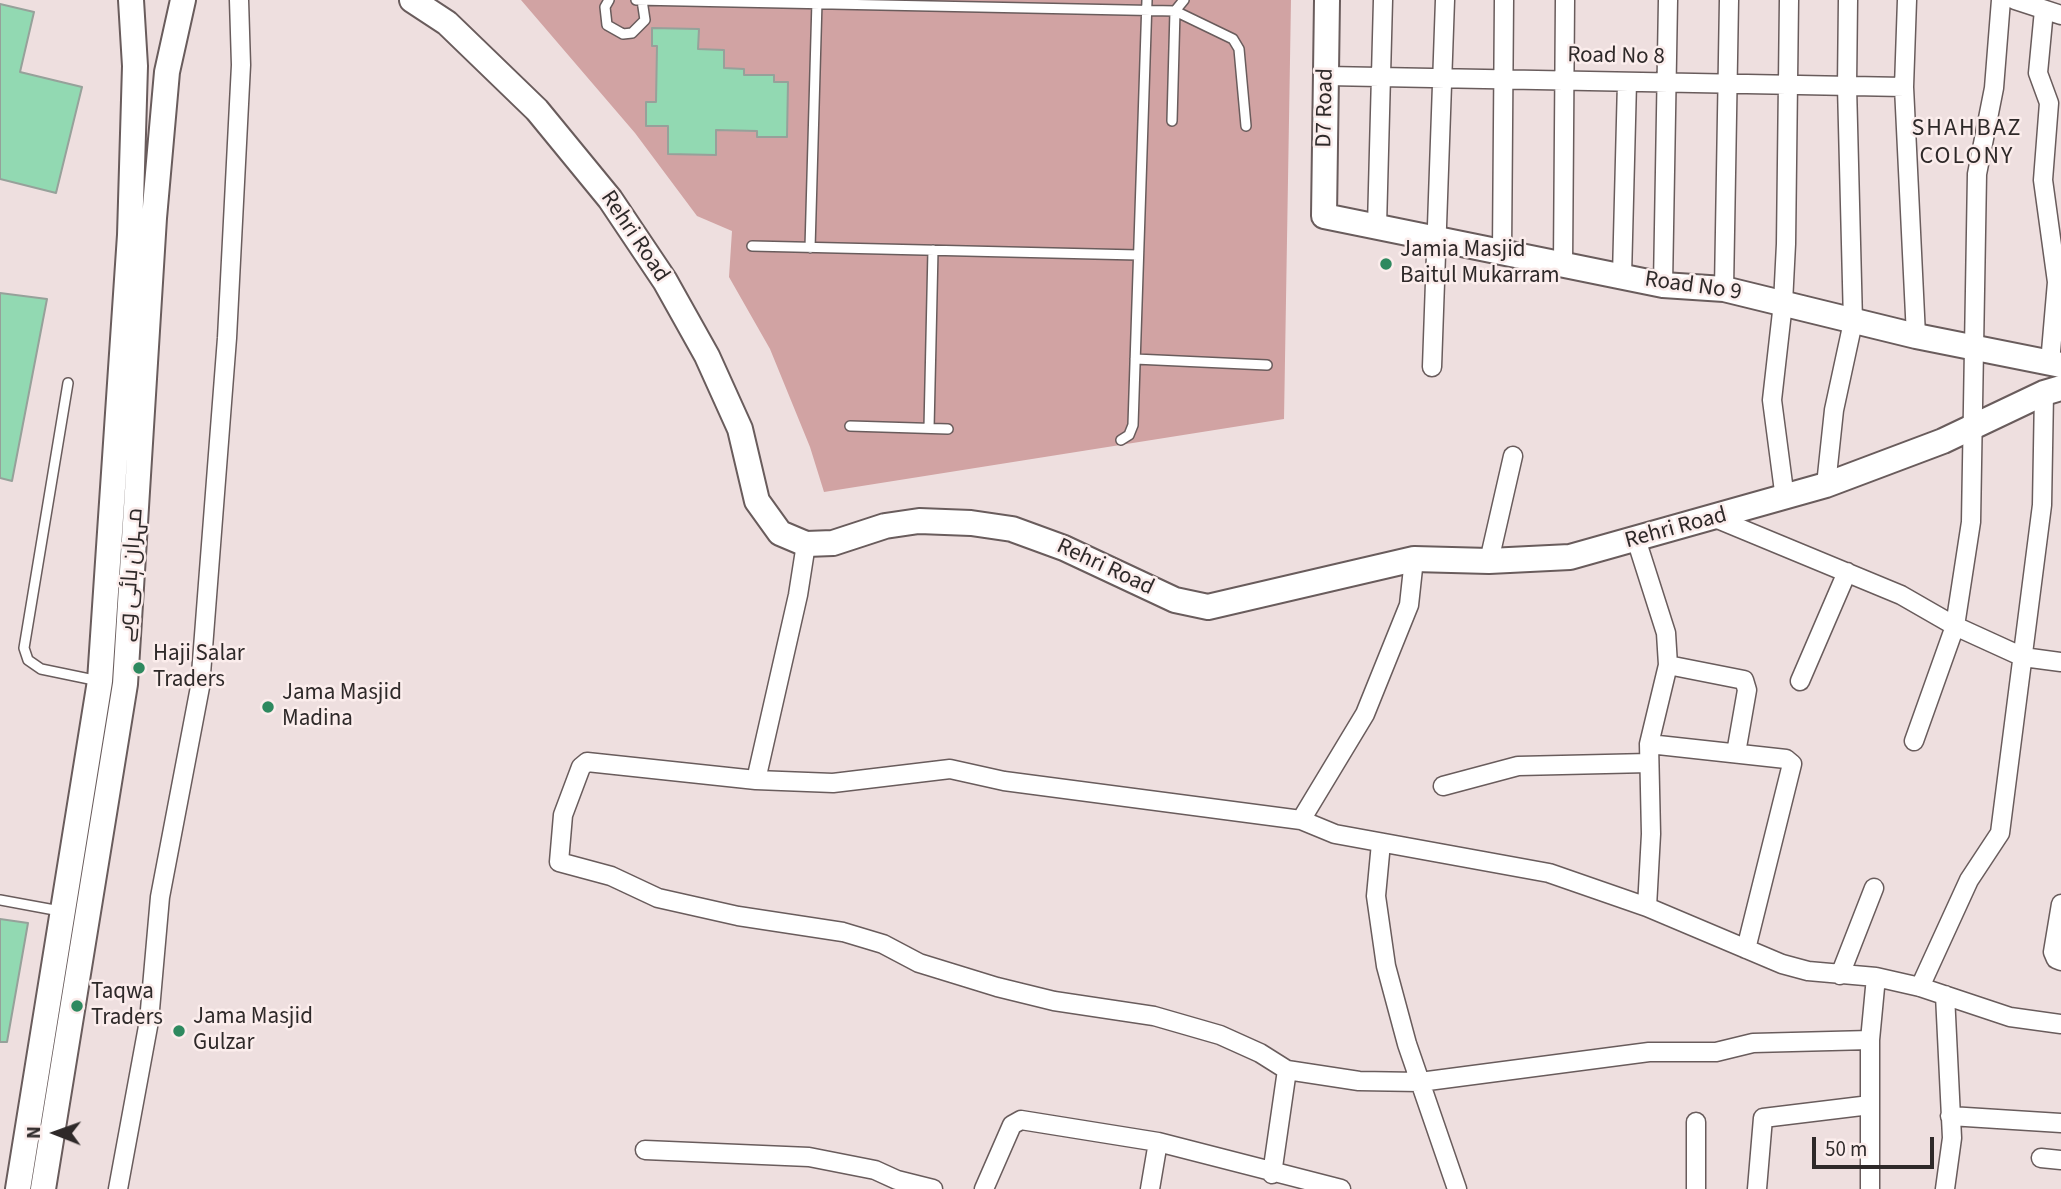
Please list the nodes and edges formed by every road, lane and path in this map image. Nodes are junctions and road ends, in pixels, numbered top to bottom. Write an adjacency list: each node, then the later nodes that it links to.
1 (131, 0): 80 (street)
2 (183, 0): 82 (street, مہران ہائی وے)
3 (239, 0): 117 (street)
4 (412, 0): 72 (street, Rehri Road)
5 (609, 0): 7 (lane)
6 (636, 0): 7 (lane)
7 (642, 0): 22 (lane)
8 (1147, 0): 24 (lane)
9 (1184, 0): 25 (lane)
10 (1327, 0): 27 (street, D7 Road)
11 (1383, 0): 28 (street)
12 (1445, 0): 29 (street)
13 (1504, 0): 30 (street)
14 (1564, 0): 31 (street)
15 (1668, 0): 33 (street)
16 (1729, 0): 34 (street)
17 (1789, 0): 35 (street)
18 (1849, 0): 36 (street)
19 (1908, 0): 37 (street)
20 (2001, 0): 55 (street)
21 (2015, 0): 26 (street)
22 (817, 2): 23 (lane); 44 (lane)
23 (1031, 4): 24 (lane)
24 (1146, 10): 25 (lane); 47 (lane)
25 (1175, 11): 38 (lane); 39 (lane)
26 (2052, 12): 57 (street)
27 (1327, 76): 28 (street, Road No 8); 40 (street, D7 Road)
28 (1382, 77): 29 (street, Road No 8); 41 (street)
29 (1444, 78): 30 (street, Road No 8); 42 (street)
30 (1504, 79): 31 (street, Road No 8); 46 (street)
31 (1564, 81): 32 (street, Road No 8); 48 (street)
32 (1627, 82): 33 (street, Road No 8); 49 (street)
33 (1669, 82): 34 (street, Road No 8); 50 (street)
34 (1728, 83): 35 (street, Road No 8); 51 (street)
35 (1790, 85): 36 (street, Road No 8); 52 (street)
36 (1847, 86): 37 (street, Road No 8); 53 (street)
37 (1905, 87): 54 (street)
38 (1172, 121)
39 (1246, 126)
40 (1324, 216): 41 (street, Road No 9)
41 (1377, 226): 42 (street, Road No 9)
42 (1438, 239): 46 (street, Road No 9); 59 (street)
43 (752, 246): 44 (lane)
44 (810, 248): 45 (lane)
45 (933, 250): 47 (lane); 63 (lane)
46 (1502, 252): 48 (street, Road No 9)
47 (1138, 255): 56 (lane)
48 (1563, 264): 49 (street, Road No 9)
49 (1622, 276): 50 (street, Road No 9)
50 (1664, 285): 51 (street, Road No 9)
51 (1724, 289): 52 (street, Road No 9)
52 (1783, 303): 53 (street, Road No 9); 69 (street)
53 (1853, 322): 54 (street, Road No 9); 68 (street)
54 (1916, 336): 55 (street, Road No 9)
55 (1975, 348): 57 (street, Road No 9); 64 (street)
56 (1135, 359): 58 (lane); 66 (lane)
57 (2056, 364)
58 (1267, 365)
59 (1432, 367)
60 (68, 383): 80 (lane)
61 (2052, 390): 64 (street, Rehri Road); 77 (street)
62 (850, 426): 63 (lane)
63 (929, 428): 65 (lane)
64 (1971, 428): 68 (street, Rehri Road); 76 (street)
65 (948, 429)
66 (1121, 440)
67 (1513, 456): 74 (street)
68 (1826, 485): 69 (street, Rehri Road)
69 (1785, 499): 70 (street, Rehri Road)
70 (1715, 518): 71 (street, Rehri Road); 75 (street)
71 (1636, 539): 74 (street, Rehri Road); 79 (street)
72 (806, 544): 73 (street, Rehri Road); 87 (street)
73 (1414, 559): 74 (street, Rehri Road); 89 (street)
74 (1489, 561)
75 (1847, 572): 76 (street); 81 (street)
76 (1955, 626): 77 (street); 83 (street)
77 (2023, 657): 78 (street); 100 (street)
78 (2061, 662)
79 (1668, 665): 84 (street); 85 (street)
80 (100, 681): 82 (lane); 95 (street)
81 (1800, 681)
82 (125, 684): 116 (street, مہران ہائی وے)
83 (1914, 741)
84 (1649, 744): 85 (street); 86 (street)
85 (1737, 753): 96 (street)
86 (1649, 763): 88 (street); 94 (street)
87 (756, 780): 89 (street); 104 (street)
88 (1443, 786)
89 (1301, 820): 90 (street)
90 (1381, 843): 94 (street); 105 (street)
91 (1874, 888): 98 (street)
92 (0, 900): 95 (lane)
93 (2061, 904): 97 (street)
94 (1647, 907): 96 (street)
95 (63, 912): 115 (street)
96 (1746, 949): 98 (street)
97 (2061, 961)
98 (1840, 975): 99 (street)
99 (1877, 977): 100 (street); 103 (street)
100 (1920, 987): 101 (street)
101 (1945, 995): 102 (street); 107 (street)
102 (2061, 1024)
103 (1870, 1040): 105 (street); 106 (street)
104 (1287, 1070): 105 (street); 114 (street)
105 (1420, 1082): 122 (street)
106 (1870, 1105): 124 (street); 125 (street)
107 (1950, 1116): 109 (street); 126 (street)
108 (1696, 1122): 123 (street)
109 (2061, 1123)
110 (1158, 1142): 114 (street); 119 (street); 120 (street)
111 (645, 1150): 118 (street)
112 (2041, 1157): 113 (street)
113 (2061, 1160)
114 (1272, 1174): 121 (street)
115 (18, 1189)
116 (43, 1189)
117 (118, 1189)
118 (933, 1189)
119 (984, 1189)
120 (1150, 1189)
121 (1340, 1189)
122 (1457, 1189)
123 (1696, 1189)
124 (1757, 1189)
125 (1871, 1189)
126 (1945, 1189)

